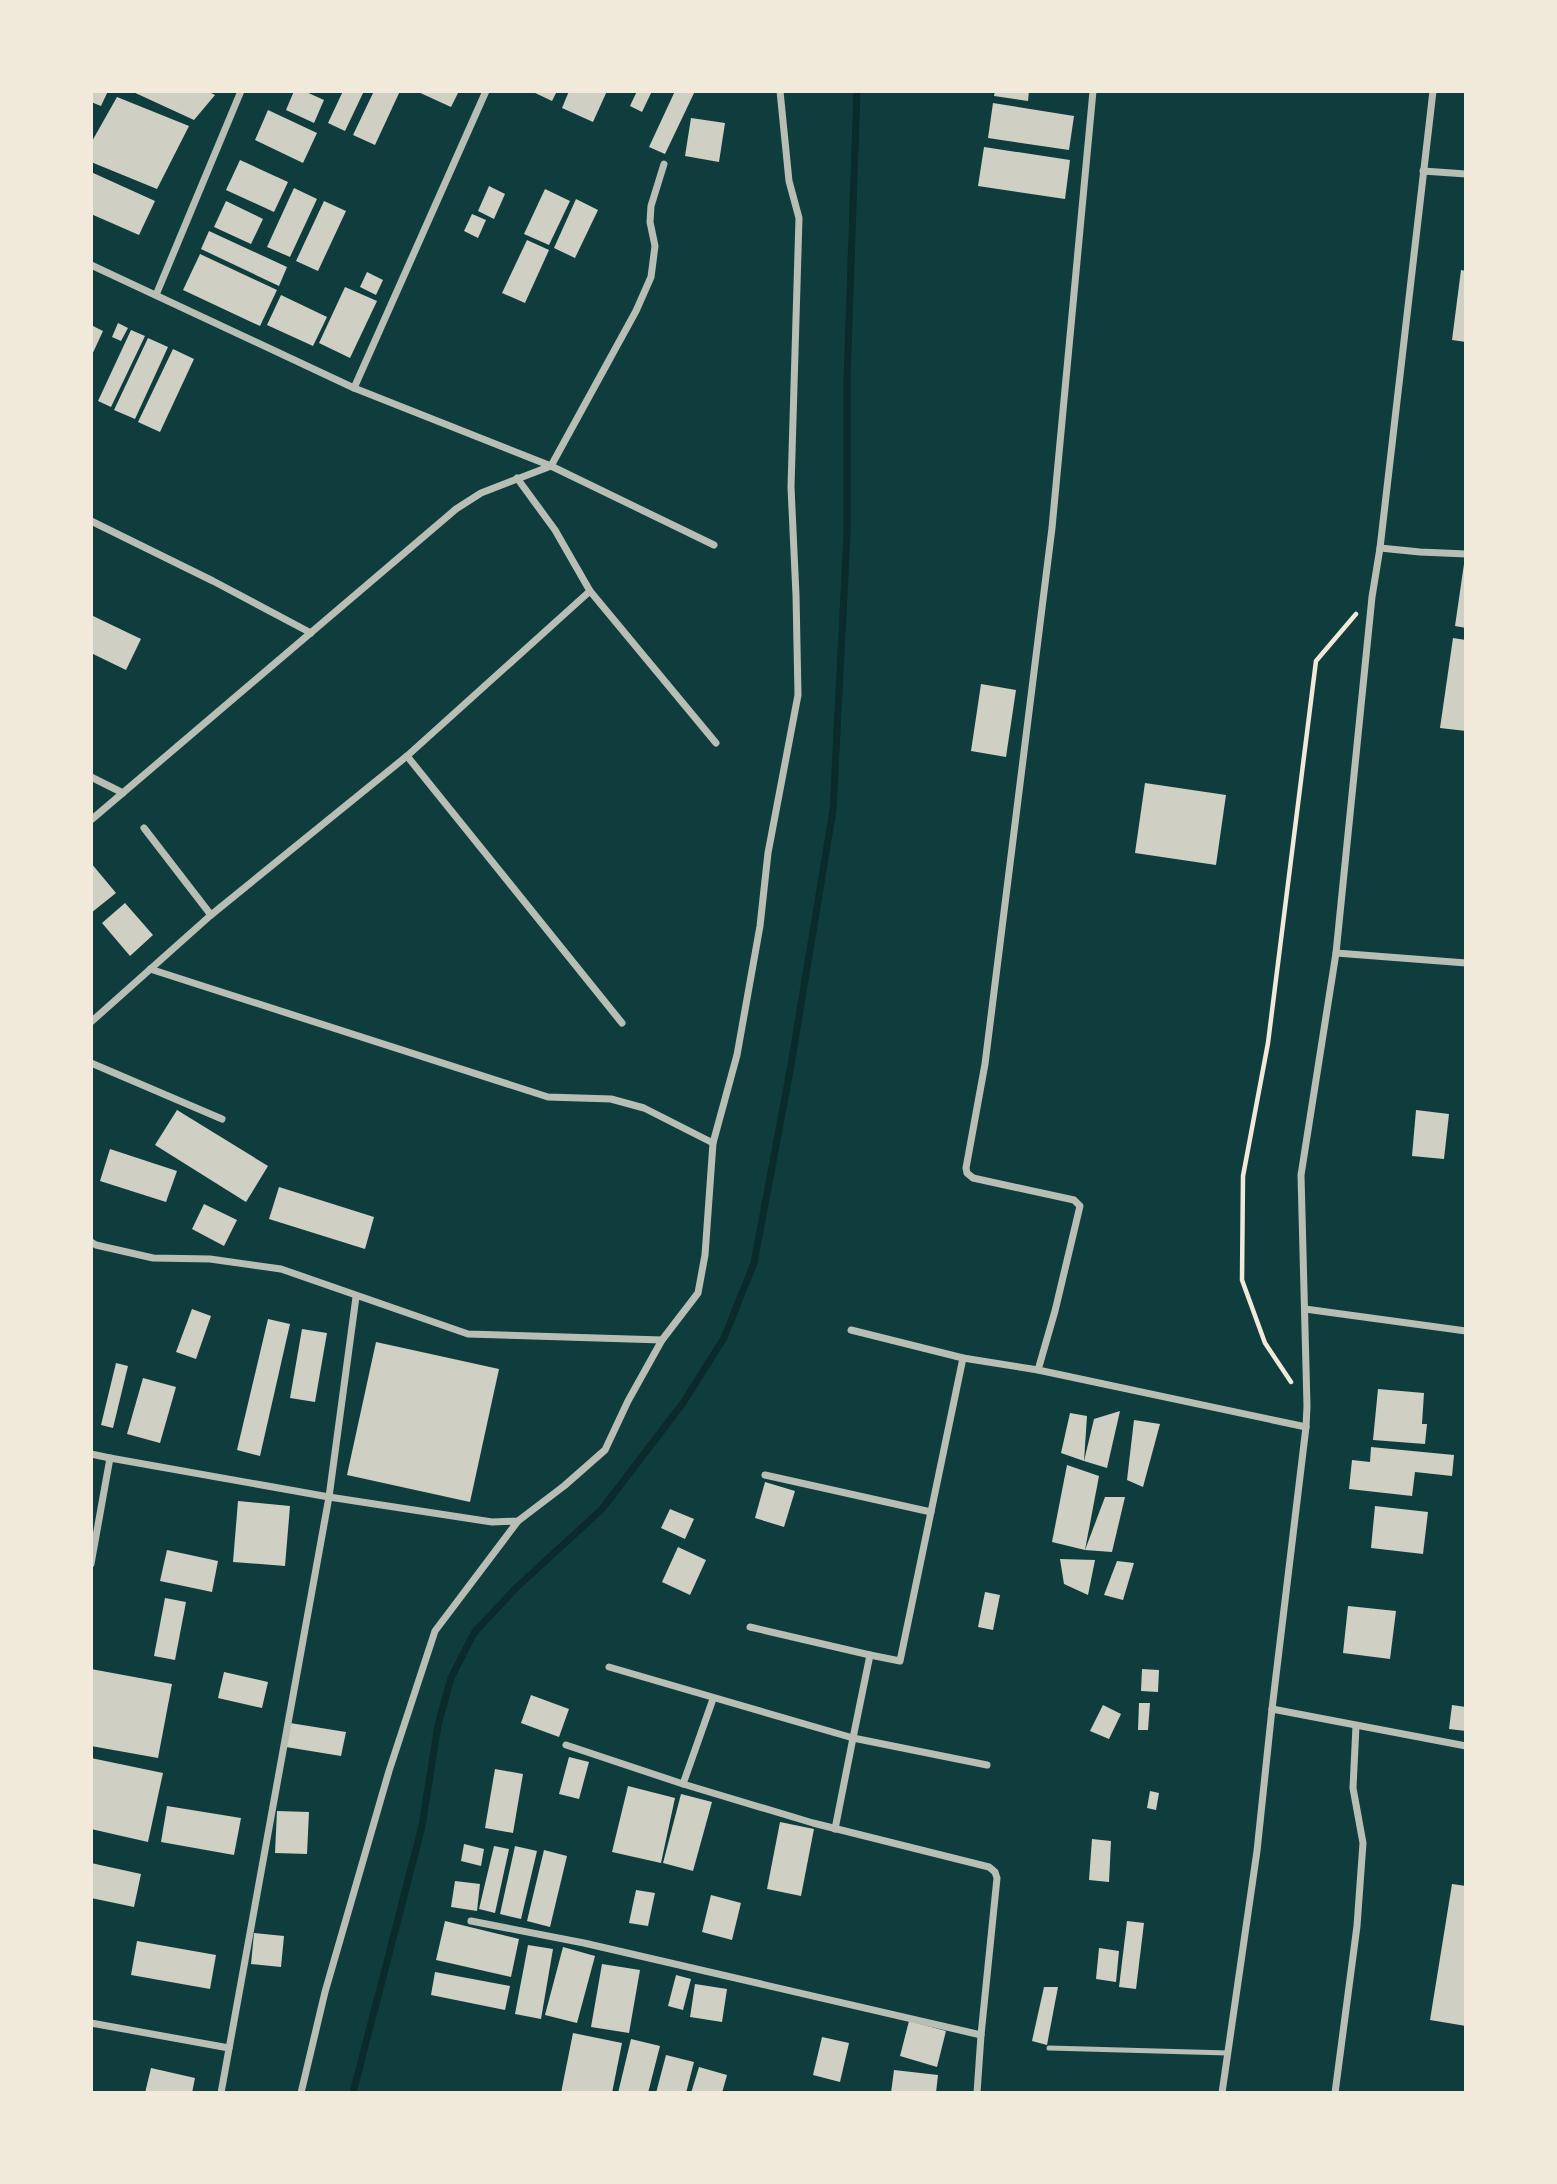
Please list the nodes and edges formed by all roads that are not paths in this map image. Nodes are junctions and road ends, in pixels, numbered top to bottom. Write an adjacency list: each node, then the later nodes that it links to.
1 (241, 91): 10 (street)
2 (486, 91): 11 (street)
3 (780, 91): 34 (street)
4 (1093, 91): 42 (street)
5 (1433, 91): 7 (street)
6 (664, 164): 12 (street)
7 (1423, 171): 8 (street); 16 (street)
8 (1466, 174)
9 (91, 265): 10 (street)
10 (156, 295): 11 (street)
11 (354, 388): 12 (street)
12 (551, 466): 13 (street); 15 (street)
13 (517, 478): 18 (street); 19 (street)
14 (91, 521): 19 (street)
15 (713, 545)
16 (1380, 548): 17 (street); 27 (street)
17 (1466, 554)
18 (590, 591): 20 (street); 21 (street)
19 (311, 633): 23 (street)
20 (716, 743)
21 (407, 756): 26 (street); 31 (street)
22 (91, 777): 23 (street)
23 (123, 793): 24 (street)
24 (91, 820)
25 (144, 828): 26 (street)
26 (211, 915): 29 (street)
27 (1336, 953): 28 (street); 37 (street)
28 (1466, 963)
29 (150, 970): 30 (street); 34 (street)
30 (91, 1022)
31 (622, 1023)
32 (91, 1063): 33 (street)
33 (222, 1119)
34 (713, 1143): 40 (street)
35 (91, 1242): 36 (street)
36 (356, 1297): 40 (street); 47 (street)
37 (1305, 1309): 39 (street); 43 (street)
38 (851, 1330): 41 (street)
39 (1466, 1331)
40 (662, 1339): 49 (street)
41 (963, 1358): 42 (street); 48 (street)
42 (1038, 1370): 43 (street)
43 (1306, 1427): 55 (street)
44 (91, 1454): 45 (street)
45 (110, 1458): 47 (street); 50 (street)
46 (765, 1475): 48 (street)
47 (329, 1497): 49 (street); 66 (street)
48 (931, 1511): 52 (street)
49 (518, 1521): 70 (street)
50 (91, 1564)
51 (750, 1627): 52 (street)
52 (870, 1655): 57 (street)
53 (609, 1668): 54 (street)
54 (713, 1699): 57 (street); 61 (street)
55 (1272, 1709): 56 (street); 68 (street)
56 (1356, 1726): 59 (street); 73 (street)
57 (853, 1738): 60 (street); 62 (street)
58 (566, 1745): 61 (street)
59 (1466, 1746)
60 (987, 1765)
61 (683, 1784): 62 (street)
62 (835, 1829): 65 (street)
63 (471, 1921): 65 (street)
64 (91, 2022): 66 (street)
65 (981, 2035): 71 (street)
66 (229, 2048): 69 (street)
67 (1049, 2048): 68 (lane)
68 (1228, 2053): 72 (street)
69 (221, 2093)
70 (301, 2093)
71 (977, 2093)
72 (1222, 2093)
73 (1335, 2093)

